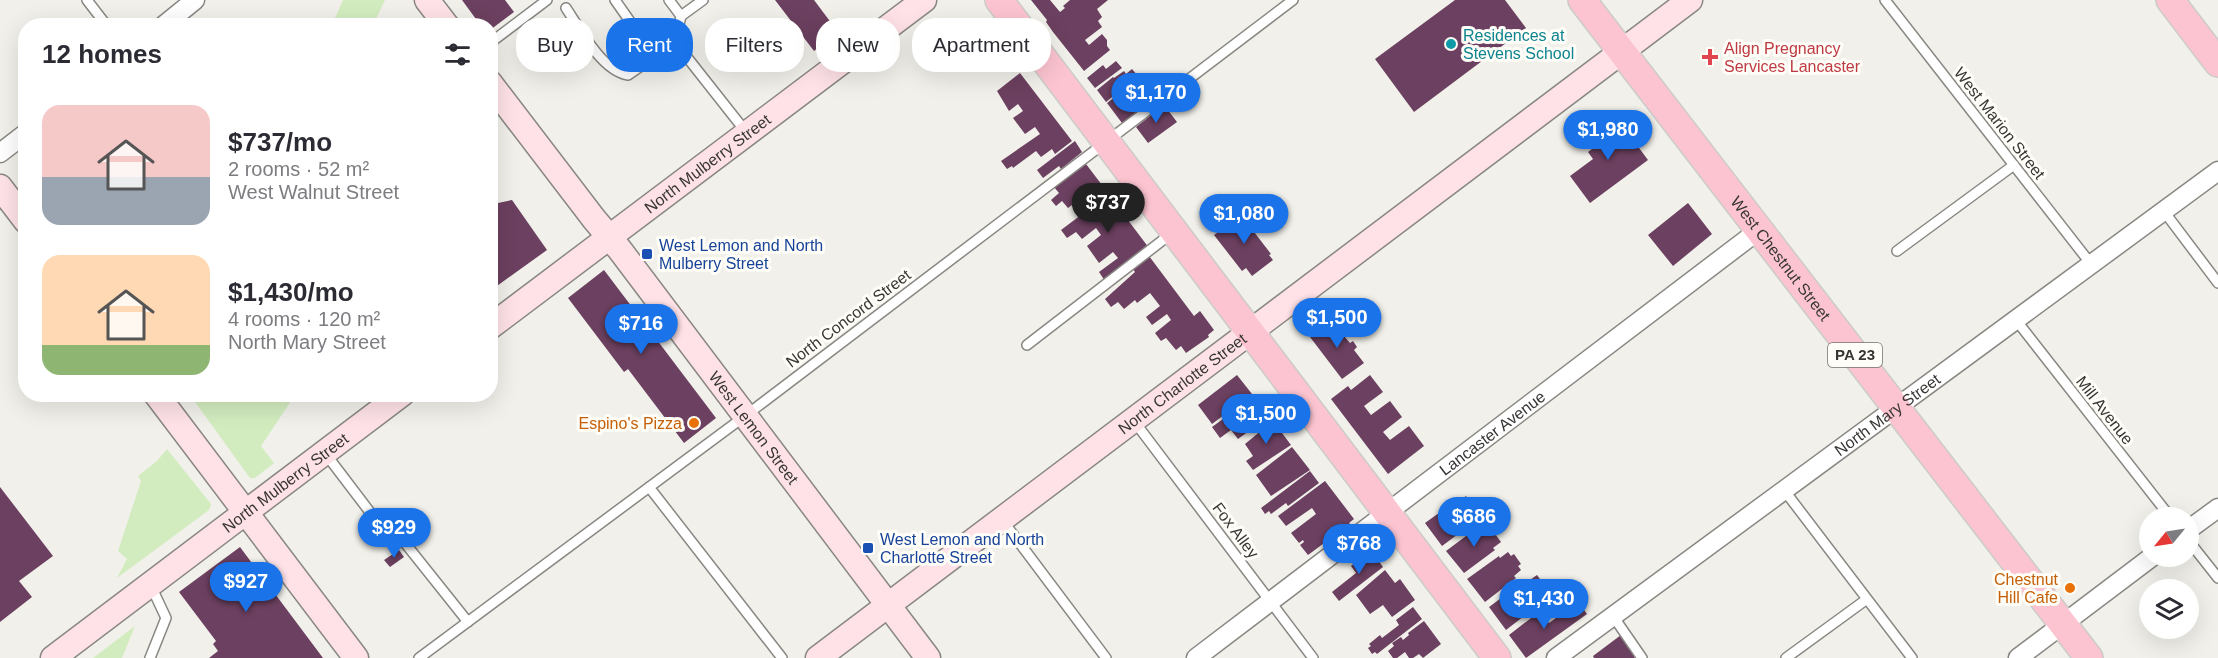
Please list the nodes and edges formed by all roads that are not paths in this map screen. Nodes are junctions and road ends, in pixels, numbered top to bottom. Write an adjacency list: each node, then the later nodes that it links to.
1 (87, 0): 17 (lane)
2 (195, 0): 18 (street)
3 (427, 0): 19 (street)
4 (547, 0): 21 (lane)
5 (615, 0): 20 (lane)
6 (669, 0): 16 (lane)
7 (703, 0): 16 (lane)
8 (924, 0): 29 (street, North Mulberry Street)
9 (999, 0): 31 (main road)
10 (1293, 0): 31 (lane, North Concord Street)
11 (1582, 0): 22 (main road, West Chestnut Street / PA 23)
12 (1690, 0): 22 (street, North Charlotte Street)
13 (1886, 0): 33 (lane, West Marion Street)
14 (2170, 0): 24 (main road)
15 (566, 8): 23 (lane)
16 (681, 16)
17 (101, 18)
18 (173, 18)
19 (441, 18)
20 (628, 18)
21 (498, 37)
22 (1621, 51): 38 (main road, West Chestnut Street / PA 23); 46 (street, North Charlotte Street)
23 (606, 62)
24 (2218, 63)
25 (693, 65): 29 (lane)
26 (618, 72): 27 (lane)
27 (632, 72)
28 (498, 93): 40 (street, West Lemon Street)
29 (747, 134): 40 (street, North Mulberry Street)
30 (18, 139): 32 (street)
31 (1105, 141): 39 (main road); 51 (lane, North Concord Street)
32 (0, 153)
33 (2014, 165): 41 (lane); 42 (lane, West Marion Street)
34 (2218, 171): 36 (street, North Mary Street)
35 (0, 187): 37 (street)
36 (2163, 210): 42 (street, North Mary Street); 43 (lane)
37 (18, 211)
38 (1759, 230): 50 (main road, West Chestnut Street / PA 23); 59 (street, Lancaster Avenue)
39 (1174, 231): 46 (main road); 47 (lane)
40 (609, 238): 45 (street, North Mulberry Street); 51 (street, West Lemon Street)
41 (1897, 251)
42 (2091, 264): 44 (street, North Mary Street)
43 (2218, 283)
44 (2016, 320): 50 (street, North Mary Street); 56 (lane, Mill Avenue)
45 (498, 321)
46 (1250, 332): 52 (street, North Charlotte Street); 59 (main road)
47 (1028, 345)
48 (162, 402): 58 (street)
49 (391, 402): 53 (street, North Mulberry Street)
50 (1896, 408): 55 (street, North Mary Street); 71 (main road, West Chestnut Street / PA 23)
51 (745, 416): 54 (lane, North Concord Street); 68 (street, West Lemon Street)
52 (1134, 421): 60 (street, North Charlotte Street); 67 (lane, Fox Alley)
53 (325, 452): 58 (street, North Mulberry Street); 70 (lane)
54 (649, 487): 70 (lane, North Concord Street); 76 (lane)
55 (1784, 490): 66 (lane); 69 (street, North Mary Street)
56 (2162, 507)
57 (2218, 508): 61 (street)
58 (245, 512): 65 (street, North Mulberry Street); 74 (street)
59 (1387, 513): 67 (street, Lancaster Avenue); 82 (main road)
60 (1002, 519): 68 (street, North Charlotte Street); 79 (lane)
61 (2199, 522)
62 (2199, 554): 64 (lane)
63 (2139, 567): 71 (street)
64 (2218, 578)
65 (143, 589): 72 (street, North Mulberry Street); 73 (lane)
66 (1867, 599): 85 (lane); 86 (lane)
67 (1271, 602): 80 (street, Lancaster Avenue); 81 (lane, Fox Alley)
68 (888, 605): 77 (street, North Charlotte Street); 78 (street, West Lemon Street)
69 (1613, 616): 83 (street, North Mary Street); 84 (lane)
70 (468, 622): 75 (lane, North Concord Street)
71 (2063, 624): 87 (street); 88 (main road, West Chestnut Street / PA 23)
72 (53, 658)
73 (150, 658)
74 (356, 658)
75 (419, 658)
76 (782, 658)
77 (818, 658)
78 (928, 658)
79 (1106, 658)
80 (1196, 658)
81 (1313, 658)
82 (1497, 658)
83 (1556, 658)
84 (1642, 658)
85 (1786, 658)
86 (1912, 658)
87 (2018, 658)
88 (2089, 658)

